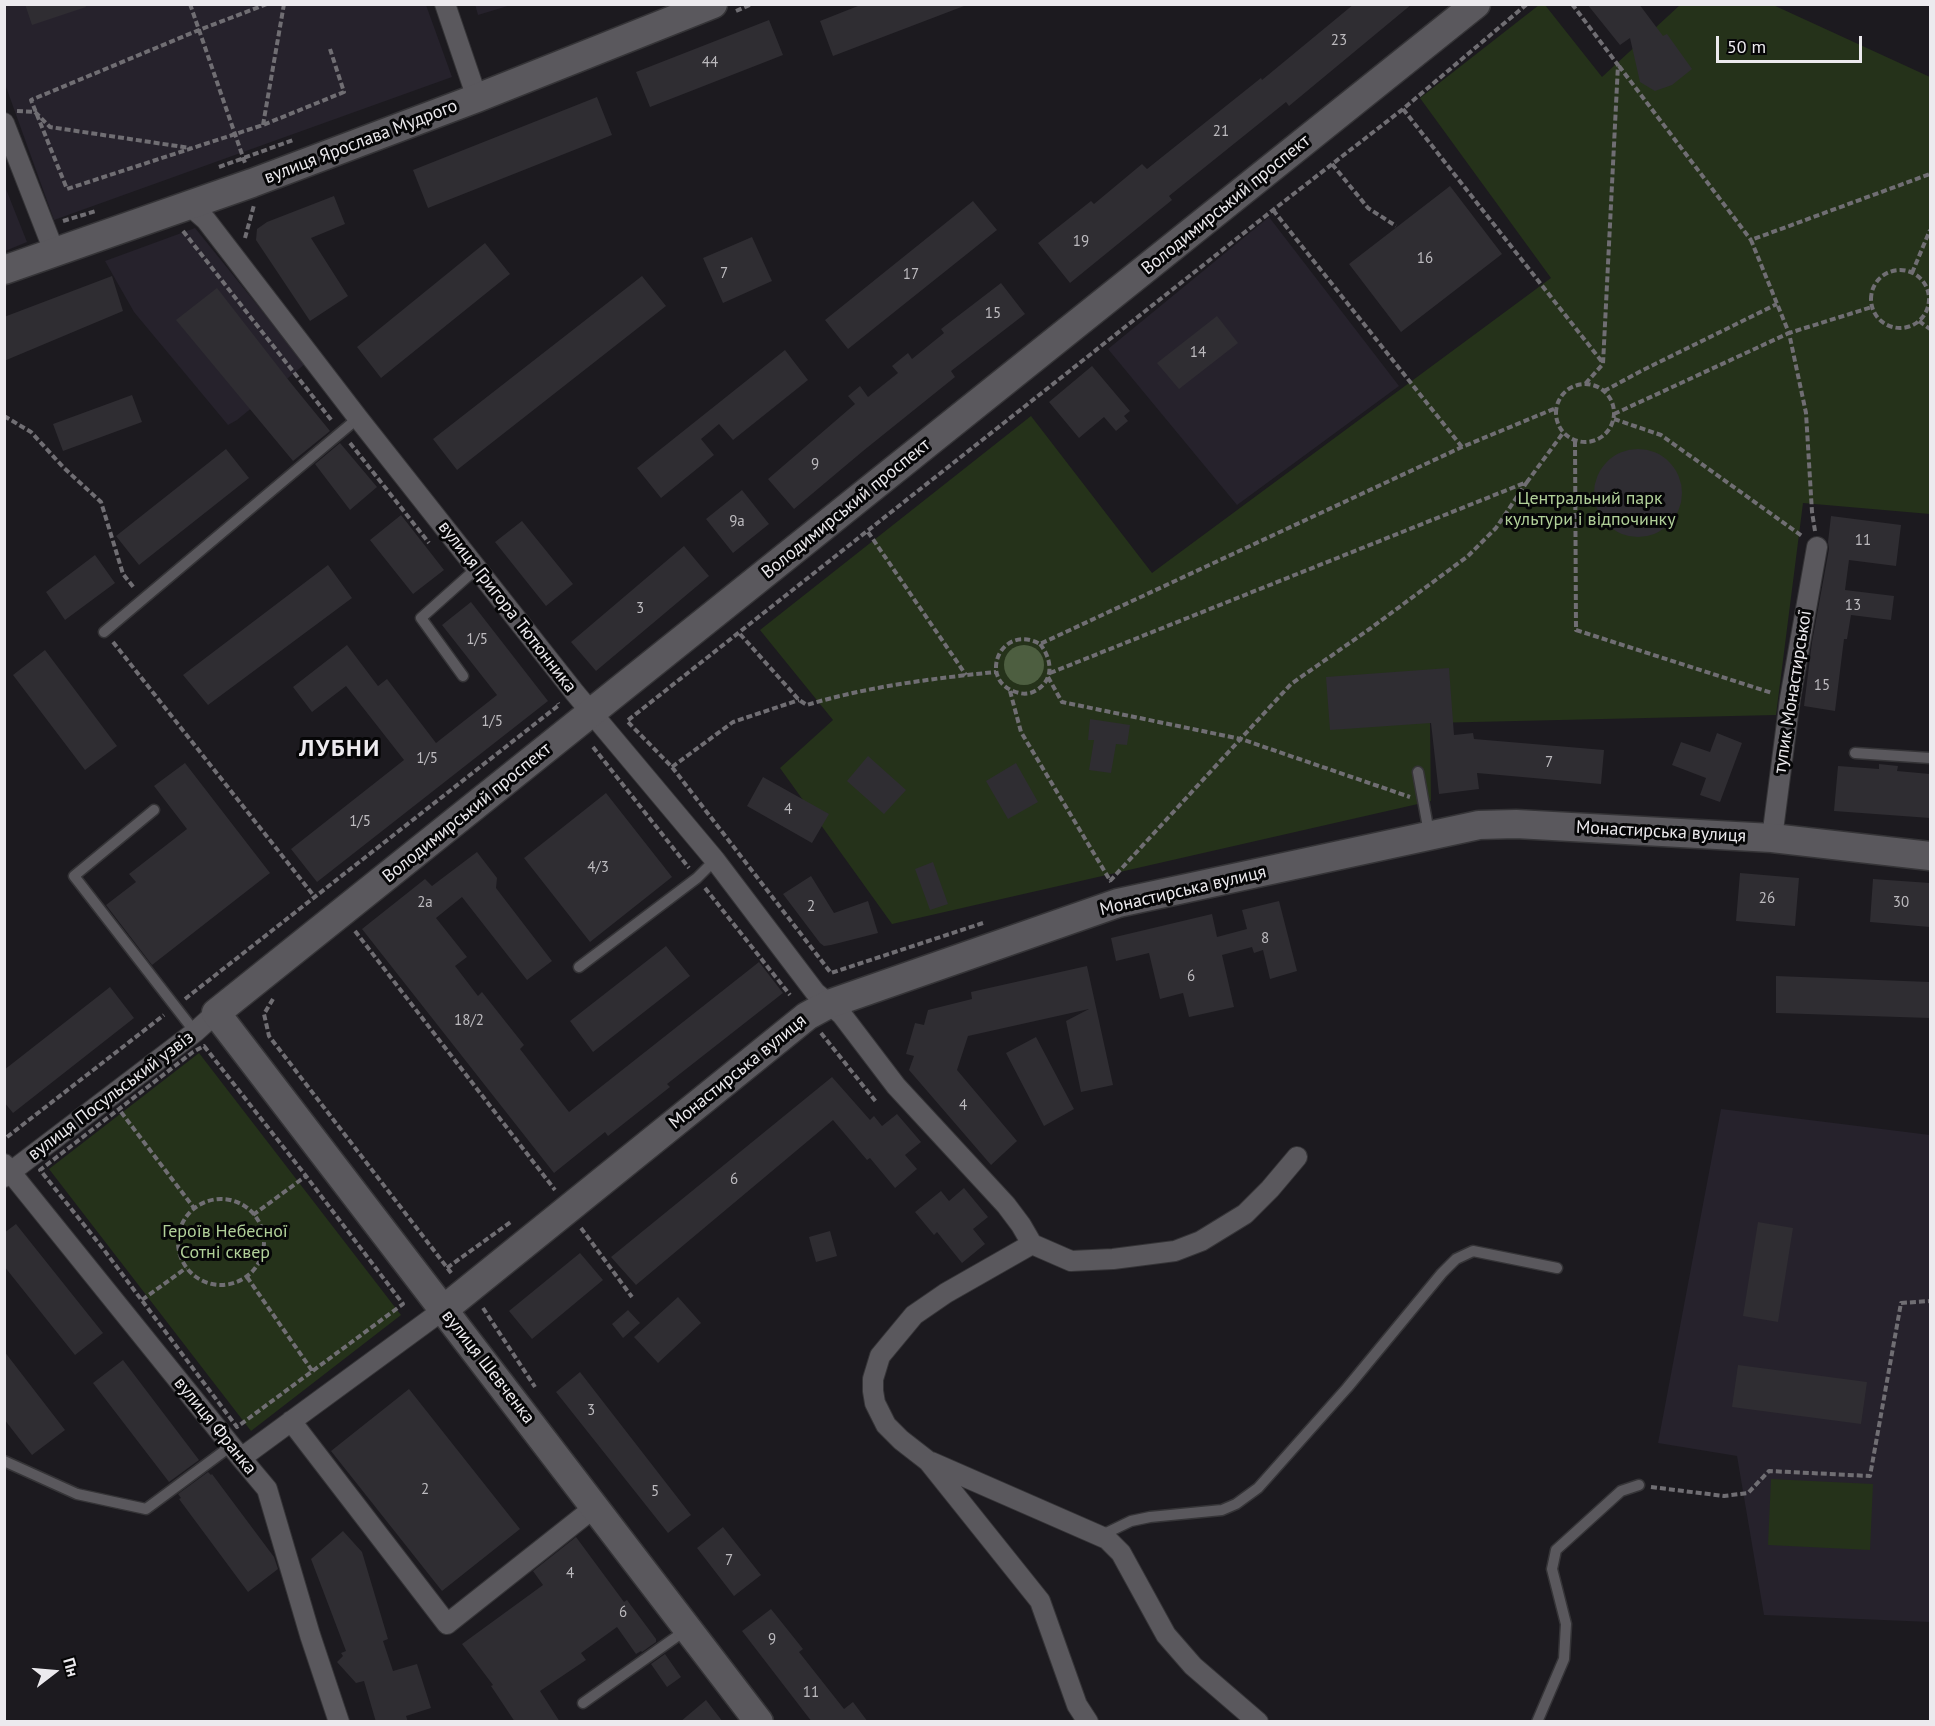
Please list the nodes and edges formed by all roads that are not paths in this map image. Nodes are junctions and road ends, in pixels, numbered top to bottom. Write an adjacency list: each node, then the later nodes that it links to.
1 (446, 4): 4 (street)
2 (713, 4): 4 (main road, вулиця Ярослава Мудрого)
3 (1476, 4): 14 (main road, Володимирський проспект)
4 (477, 98): 6 (main road, вулиця Ярослава Мудрого)
5 (9, 117): 7 (street)
6 (186, 218): 7 (main road, вулиця Ярослава Мудрого); 9 (street, вулиця Григора Тютюнника)
7 (54, 251): 8 (main road, вулиця Ярослава Мудрого)
8 (4, 270)
9 (358, 418): 11 (street, вулиця Григора Тютюнника); 12 (lane)
10 (1817, 547): 20 (street, тупик Монастирської)
11 (477, 568): 13 (lane); 14 (street, вулиця Григора Тютюнника)
12 (104, 632)
13 (464, 676)
14 (592, 713): 22 (street, вулиця Григора Тютюнника); 24 (main road, Володимирський проспект)
15 (1855, 753): 16 (lane)
16 (1930, 758)
17 (1418, 772): 19 (lane)
18 (154, 810): 26 (lane)
19 (1430, 836): 20 (main road, Монастирська вулиця); 25 (main road, Монастирська вулиця)
20 (1772, 838): 21 (main road, Монастирська вулиця)
21 (1930, 856)
22 (715, 860): 23 (lane); 25 (street, вулиця Григора Тютюнника)
23 (579, 967)
24 (216, 1013): 26 (street, вулиця Посульський узвіз); 31 (main road, вулиця Шевченка)
25 (823, 1016): 29 (street, вулиця Григора Тютюнника); 31 (main road, Монастирська вулиця)
26 (195, 1032): 28 (street, вулиця Посульський узвіз)
27 (1297, 1157): 29 (street)
28 (6, 1171): 33 (street, вулиця Франка)
29 (1032, 1244): 34 (street)
30 (1557, 1268): 38 (lane)
31 (443, 1310): 32 (street); 37 (main road, вулиця Шевченка)
32 (291, 1421): 33 (street); 37 (street)
33 (236, 1452): 35 (lane); 41 (street, вулиця Франка)
34 (928, 1461): 38 (street); 43 (street)
35 (7, 1464)
36 (1639, 1485): 45 (lane)
37 (595, 1507): 39 (main road, вулиця Шевченка)
38 (1100, 1536): 44 (street)
39 (689, 1629): 40 (lane); 42 (main road, вулиця Шевченка)
40 (583, 1703)
41 (339, 1722)
42 (759, 1722)
43 (1088, 1722)
44 (1258, 1722)
45 (1537, 1722)

